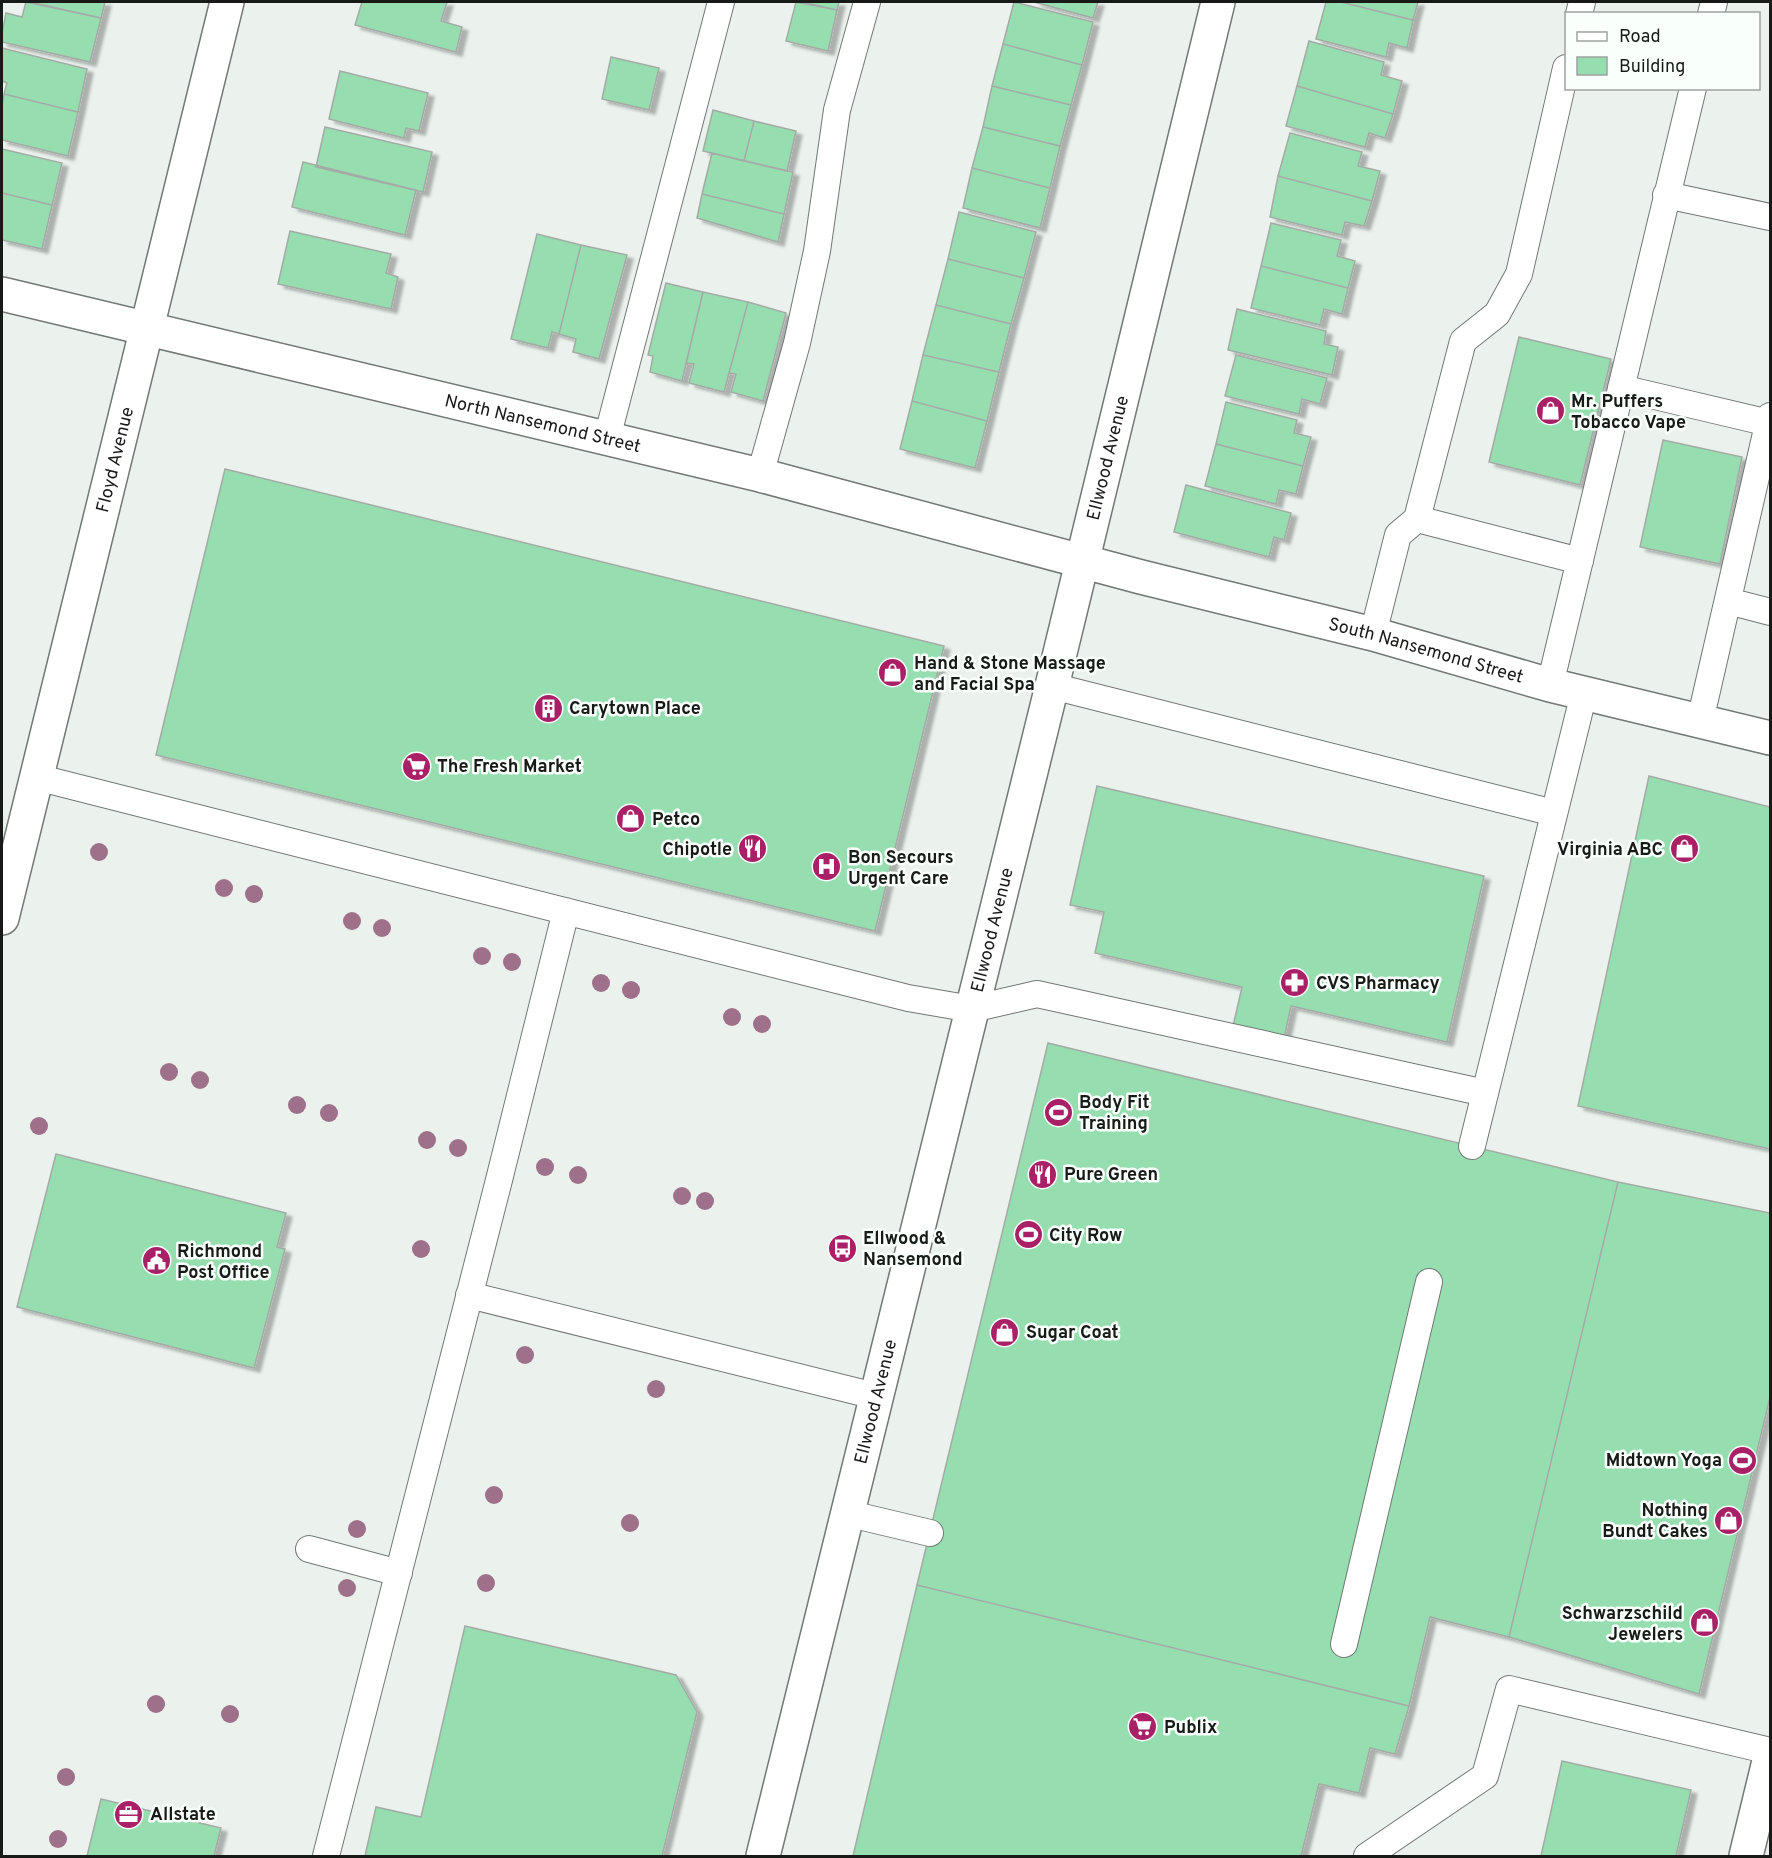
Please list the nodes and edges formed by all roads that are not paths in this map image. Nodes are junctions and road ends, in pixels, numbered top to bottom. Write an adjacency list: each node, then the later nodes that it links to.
1 (227, 2): 10 (street, Floyd Avenue)
2 (721, 2): 13 (lane)
3 (867, 2): 14 (lane)
4 (1218, 2): 17 (street, Ellwood Avenue)
5 (1565, 72): 15 (lane)
6 (1692, 90): 7 (lane)
7 (1666, 195): 8 (lane); 11 (lane)
8 (1770, 218)
9 (2, 294): 10 (street, North Nansemond Street)
10 (147, 328): 13 (street, North Nansemond Street); 26 (street, Floyd Avenue)
11 (1621, 388): 12 (lane); 16 (lane)
12 (1770, 419): 18 (lane)
13 (607, 438): 14 (street, North Nansemond Street)
14 (760, 475): 17 (street, North Nansemond Street)
15 (1418, 519): 16 (lane); 20 (lane)
16 (1580, 561): 21 (lane)
17 (1082, 562): 20 (street, South Nansemond Street); 22 (street, Ellwood Avenue)
18 (1728, 602): 19 (lane); 24 (lane)
19 (1770, 612)
20 (1373, 634): 21 (street, South Nansemond Street)
21 (1550, 685): 23 (street, South Nansemond Street)
22 (1052, 686): 27 (lane); 30 (street, Ellwood Avenue)
23 (1584, 693): 24 (street, South Nansemond Street); 27 (lane)
24 (1700, 721): 25 (street, South Nansemond Street)
25 (1770, 738)
26 (36, 777): 28 (lane); 29 (street, Floyd Avenue)
27 (1554, 813): 31 (lane)
28 (566, 911): 30 (lane); 34 (lane)
29 (2, 918)
30 (972, 1010): 31 (lane); 35 (street, Ellwood Avenue)
31 (1485, 1093): 32 (lane)
32 (1472, 1146)
33 (1429, 1282): 40 (lane)
34 (469, 1295): 35 (lane); 39 (lane)
35 (875, 1396): 36 (street, Ellwood Avenue)
36 (846, 1513): 37 (lane); 44 (street, Ellwood Avenue)
37 (930, 1533)
38 (309, 1550): 39 (lane)
39 (399, 1573): 43 (lane)
40 (1344, 1644)
41 (1770, 1751): 45 (lane)
42 (1770, 1757): 46 (street)
43 (326, 1857)
44 (763, 1857)
45 (1367, 1857)
46 (1746, 1857)

